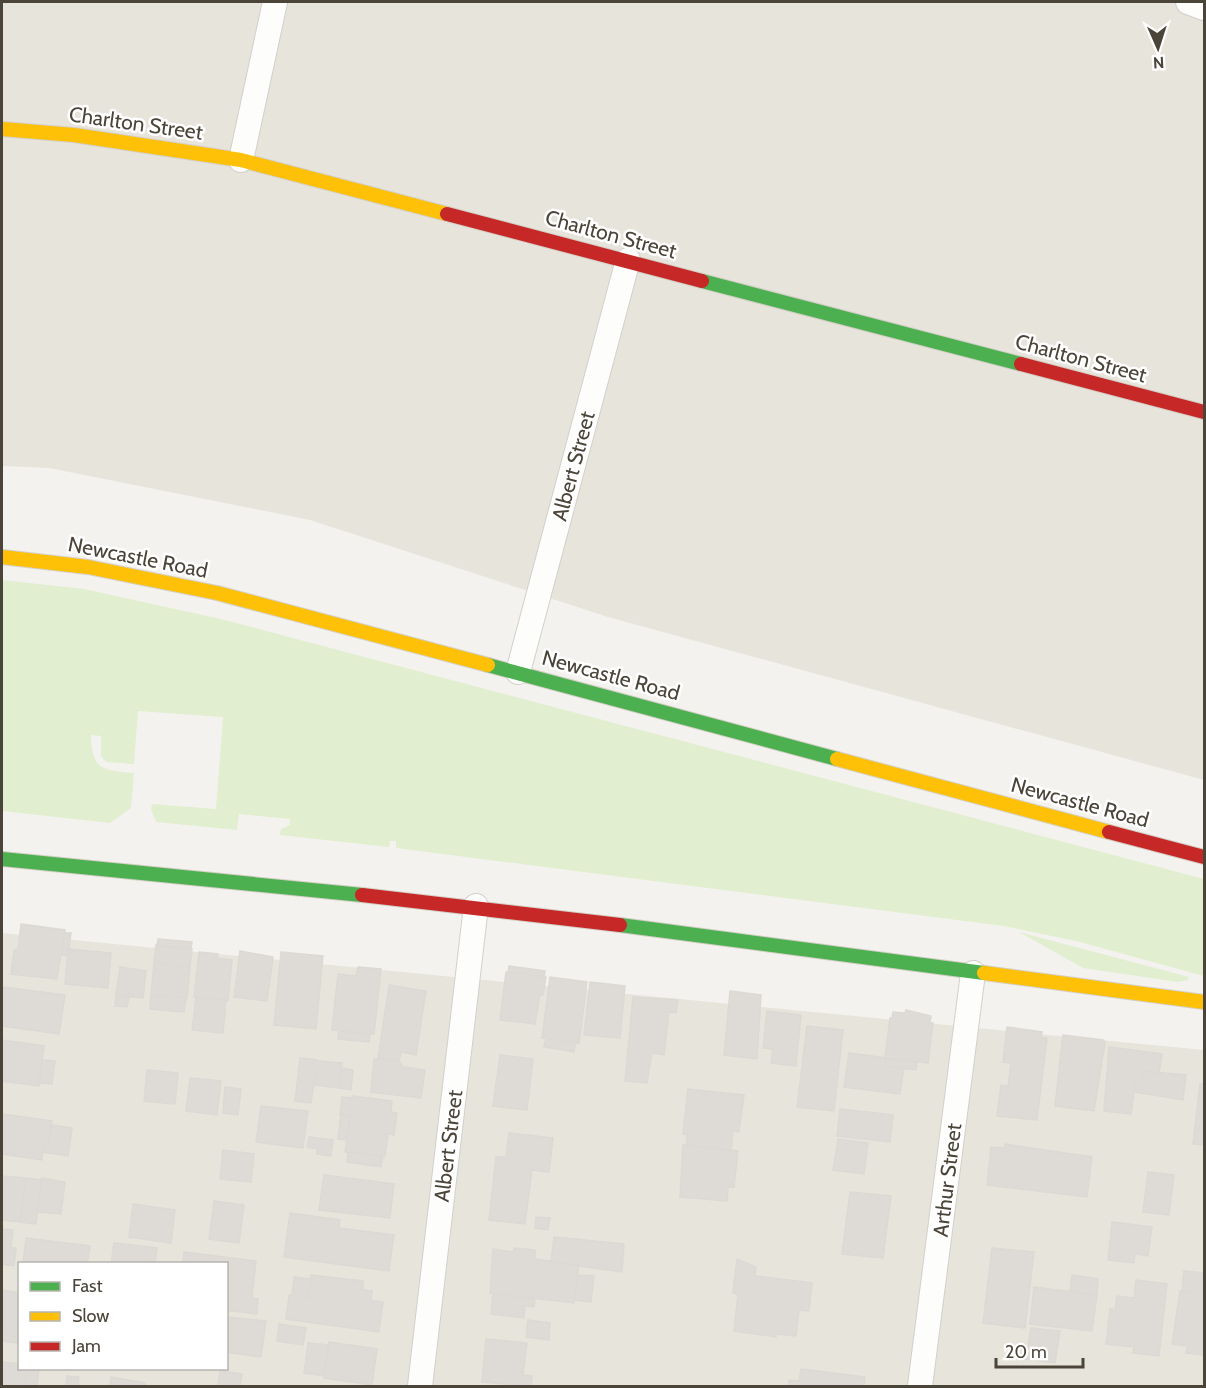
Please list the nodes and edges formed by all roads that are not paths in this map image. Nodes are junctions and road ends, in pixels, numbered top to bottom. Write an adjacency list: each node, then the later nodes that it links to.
1 (275, 2): 5 (street)
2 (1188, 2): 3 (street)
3 (1204, 8)
4 (2, 129): 5 (main road, Charlton Street)
5 (241, 160): 6 (main road, Charlton Street)
6 (628, 260): 7 (main road, Charlton Street); 9 (street, Albert Street)
7 (1204, 412)
8 (2, 557): 9 (main road, Newcastle Road)
9 (518, 672): 10 (main road, Newcastle Road)
10 (1204, 857)
11 (2, 859): 12 (main road)
12 (476, 906): 13 (main road); 15 (street, Albert Street)
13 (973, 973): 14 (main road); 16 (street, Arthur Street)
14 (1204, 1002)
15 (420, 1386)
16 (920, 1386)

